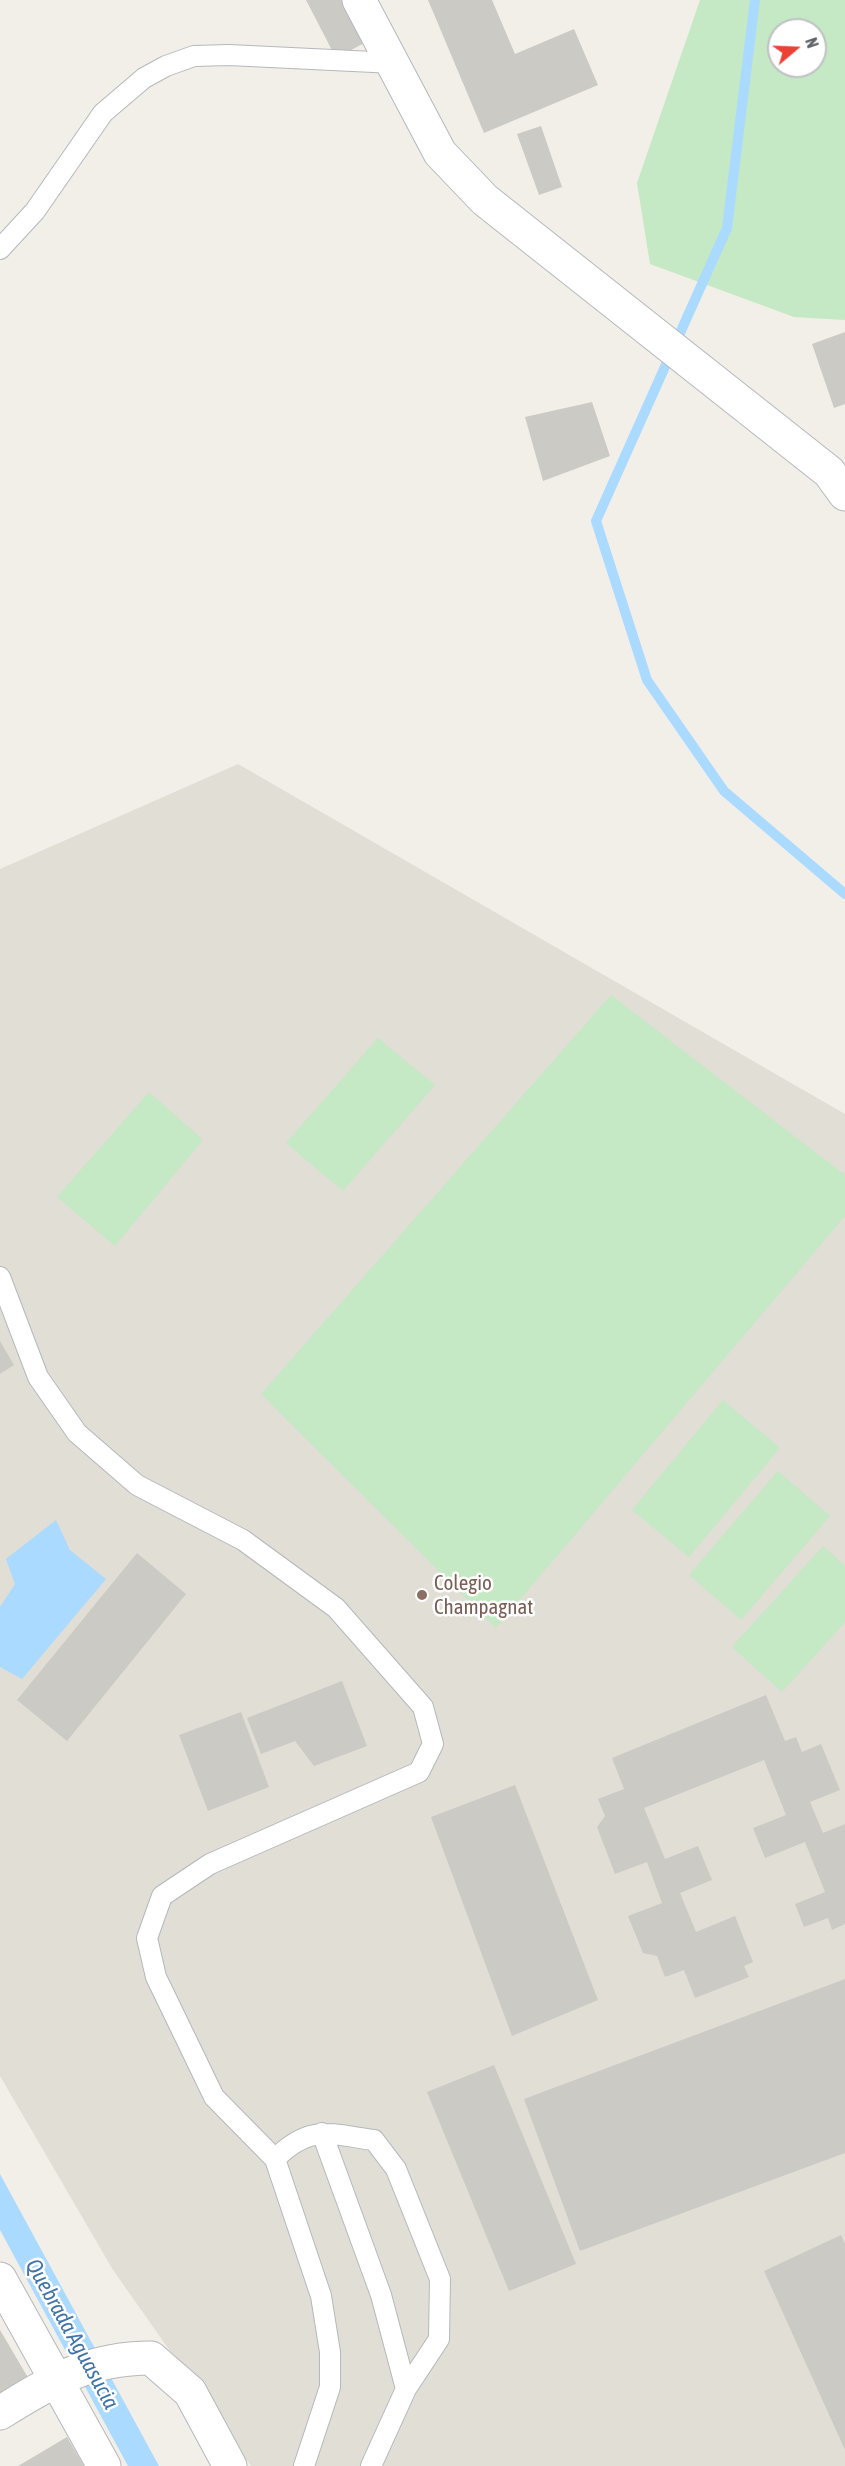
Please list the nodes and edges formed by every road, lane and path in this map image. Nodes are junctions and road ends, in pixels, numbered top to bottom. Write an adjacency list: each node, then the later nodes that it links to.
1 (359, 0): 2 (street)
2 (394, 63): 3 (lane); 4 (street)
3 (0, 249)
4 (845, 494)
5 (0, 1277): 7 (lane)
6 (322, 2133): 7 (lane); 10 (lane); 10 (lane)
7 (275, 2159): 14 (lane)
8 (0, 2279): 9 (street)
9 (67, 2374): 11 (street); 12 (street); 13 (street)
10 (406, 2389): 15 (lane)
11 (0, 2413)
12 (104, 2466)
13 (230, 2466)
14 (304, 2466)
15 (371, 2466)

